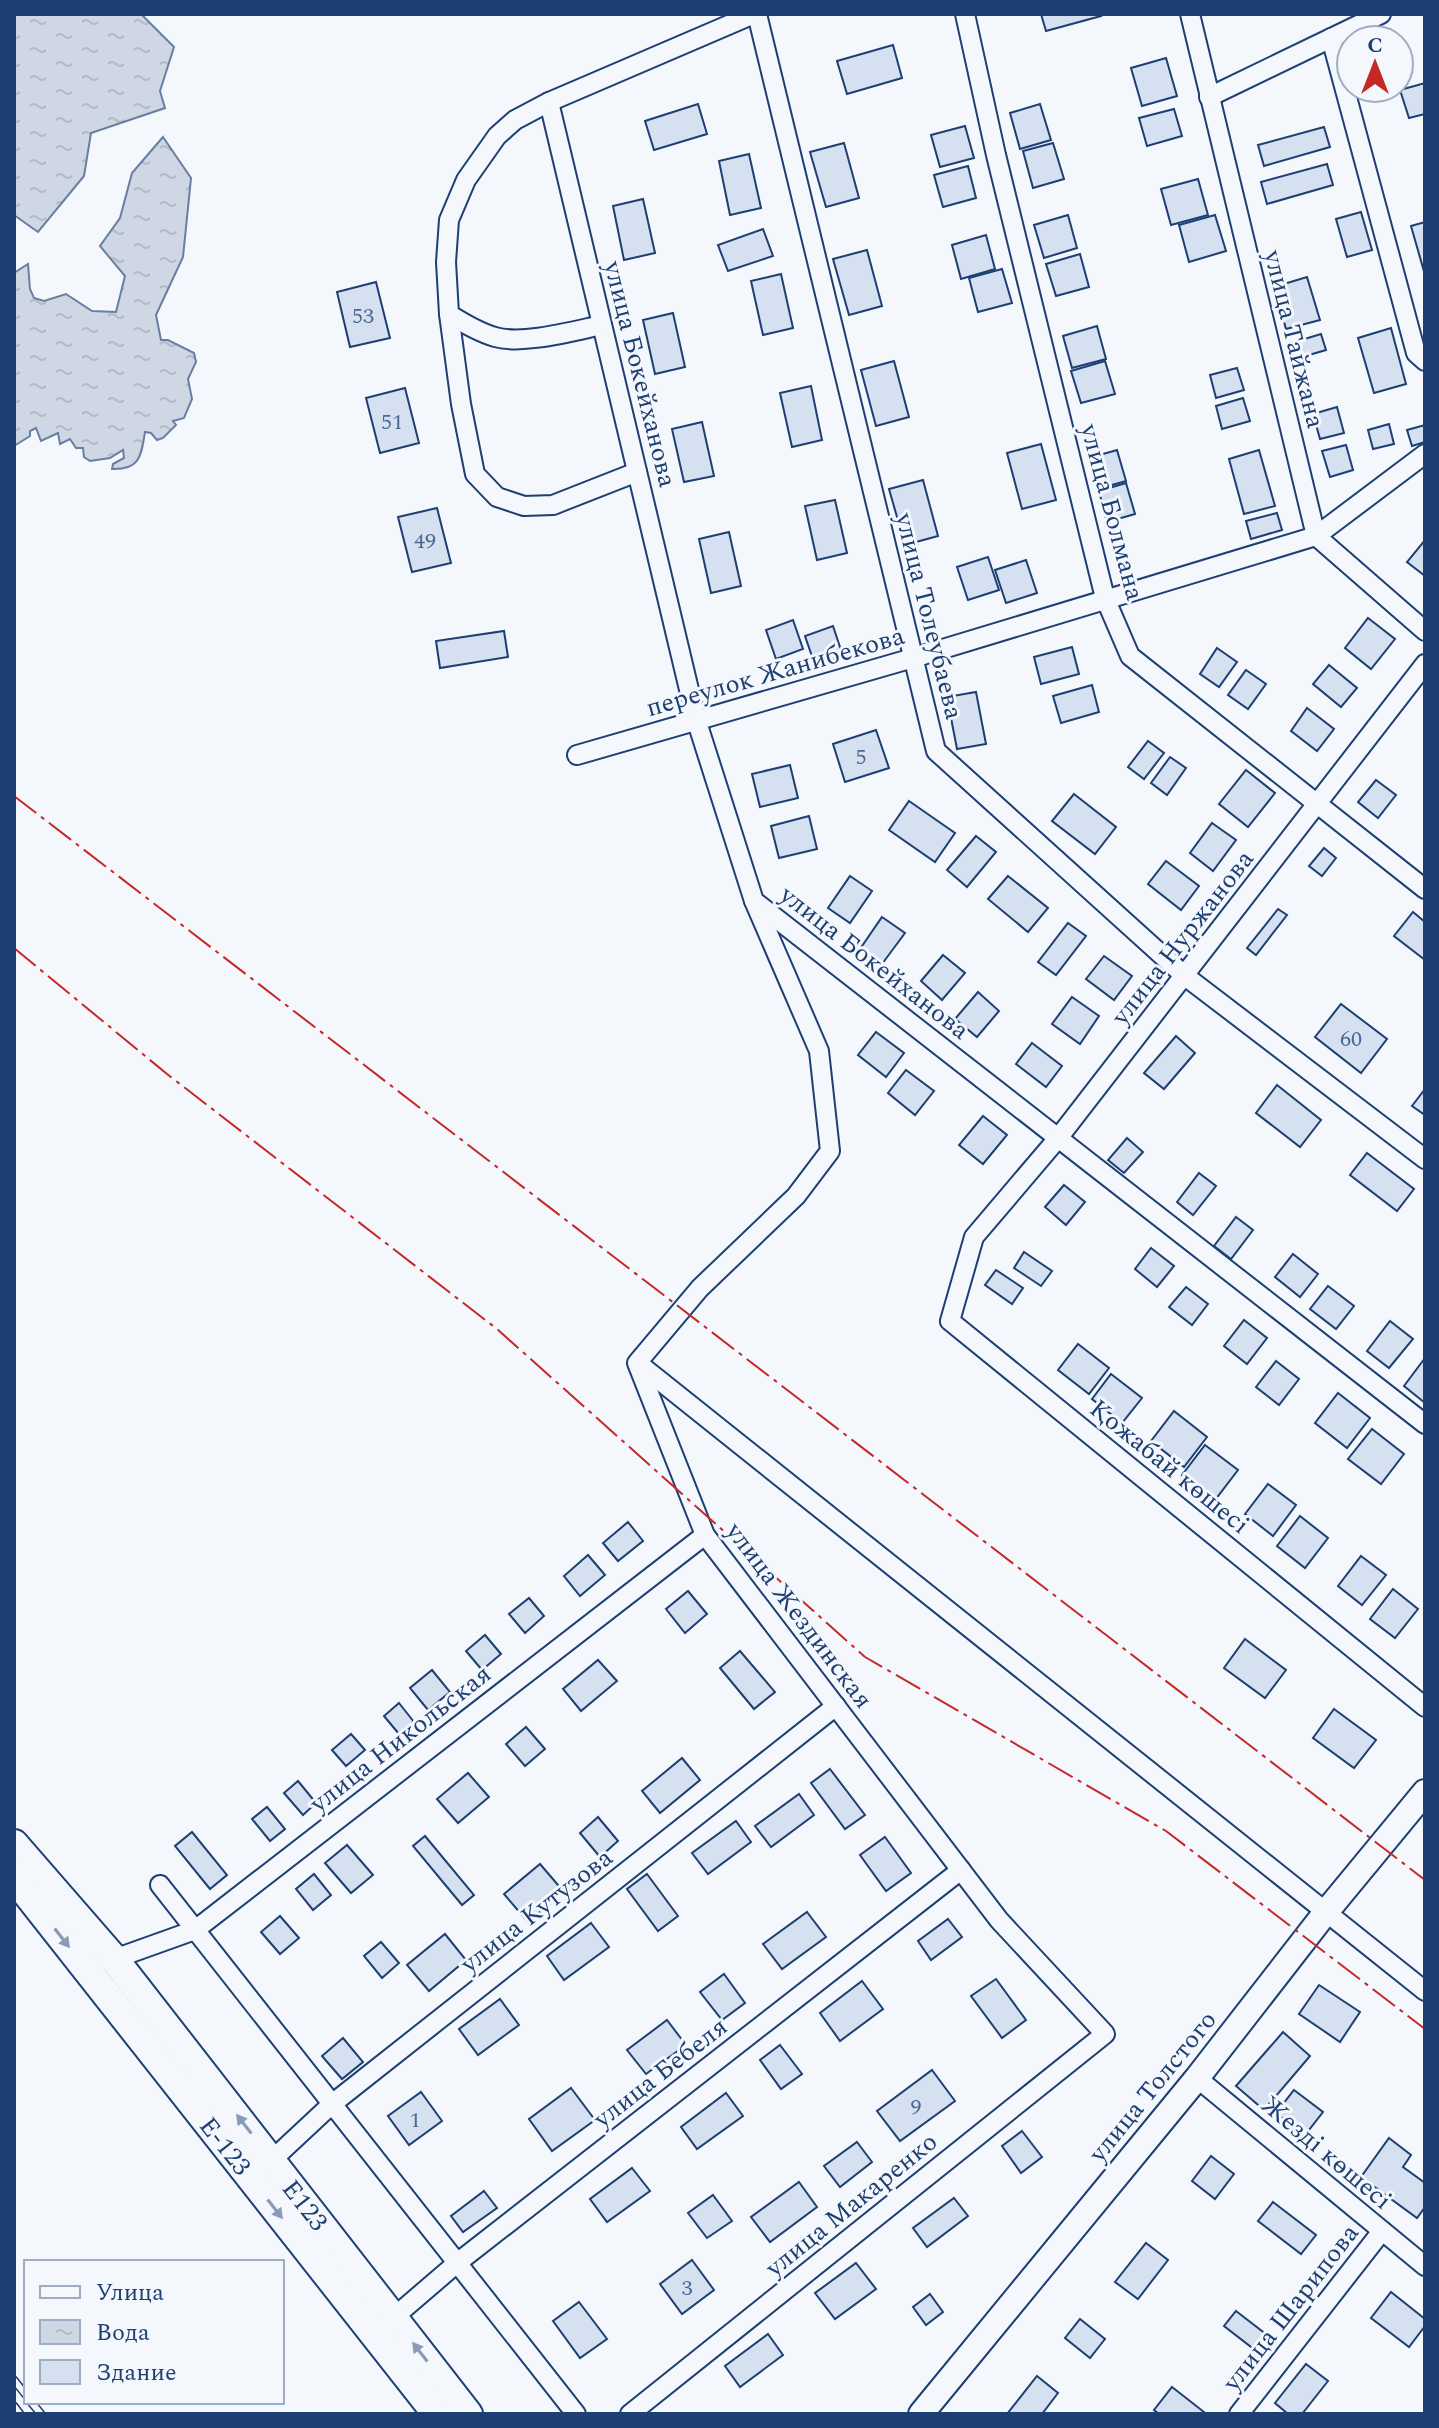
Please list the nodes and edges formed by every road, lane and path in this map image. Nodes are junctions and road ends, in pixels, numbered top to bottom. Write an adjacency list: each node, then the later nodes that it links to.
1 (756, 14): 7 (street); 16 (street, улица Толеубаева)
2 (965, 14): 14 (street, улица Болмана)
3 (1190, 14): 6 (street, улица Тайжана)
4 (1381, 14): 5 (street)
5 (1331, 38): 6 (street); 10 (street)
6 (1209, 97): 13 (street, улица Тайжана)
7 (549, 102): 8 (street); 9 (street, улица Бокейханова)
8 (449, 314): 9 (street); 12 (street)
9 (602, 325): 12 (street, улица Бокейханова)
10 (1425, 361)
11 (1425, 454): 13 (street, переулок Жанибекова)
12 (637, 472): 18 (street, улица Бокейханова)
13 (1316, 536): 14 (street, переулок Жанибекова); 15 (street)
14 (1105, 598): 16 (street, переулок Жанибекова); 20 (street, улица Болмана)
15 (1425, 631)
16 (913, 658): 18 (street, переулок Жанибекова); 23 (street, улица Толеубаева)
17 (1425, 664): 20 (street, улица Нуржанова)
18 (696, 719): 19 (street, переулок Жанибекова); 22 (street, улица Бокейханова)
19 (577, 755)
20 (1317, 804): 21 (street, улица Болмана); 23 (street, улица Нуржанова)
21 (1425, 889)
22 (754, 901): 24 (street, улица Бокейханова); 27 (street)
23 (1185, 976): 24 (street, улица Нуржанова); 25 (street, улица Толеубаева)
24 (1059, 1137): 26 (street, улица Нуржанова); 28 (street, улица Бокейханова)
25 (1425, 1159)
26 (974, 1237): 31 (street, Қожабай көшесі)
27 (637, 1363): 29 (street, улица Жездинская); 37 (street)
28 (1425, 1424)
29 (705, 1535): 30 (street, улица Жездинская); 38 (street, улица Никольская)
30 (836, 1706): 34 (street, улица Жездинская); 43 (street, улица Кутузова)
31 (1425, 1707)
32 (1425, 1792): 37 (street, улица Толстого)
33 (14, 1844): 39 (main road)
34 (961, 1870): 41 (street, улица Жездинская); 46 (street, улица Бебеля)
35 (14, 1877): 49 (main road, Е-123, one-way to 49)
36 (160, 1885): 38 (street)
37 (1326, 1912): 40 (street); 42 (street, улица Толстого)
38 (195, 1930): 39 (street, улица Никольская); 43 (street)
39 (114, 1959): 44 (main road, Е123, one-way to 39)
40 (1425, 1991)
41 (1105, 2034): 52 (street, улица Макаренко)
42 (1197, 2078): 45 (street, Жезді көшесі); 53 (street, улица Толстого)
43 (332, 2104): 44 (street, улица Кутузова); 46 (street)
44 (272, 2160): 48 (main road, Е123)
45 (1382, 2231): 47 (street, Жезді көшесі); 54 (street, улица Шарипова)
46 (457, 2263): 48 (street, улица Бебеля); 51 (street)
47 (1425, 2266)
48 (393, 2318): 50 (main road, Е123, one-way to 48)
49 (437, 2414)
50 (468, 2414)
51 (576, 2414)
52 (630, 2414)
53 (921, 2414)
54 (1239, 2414)

